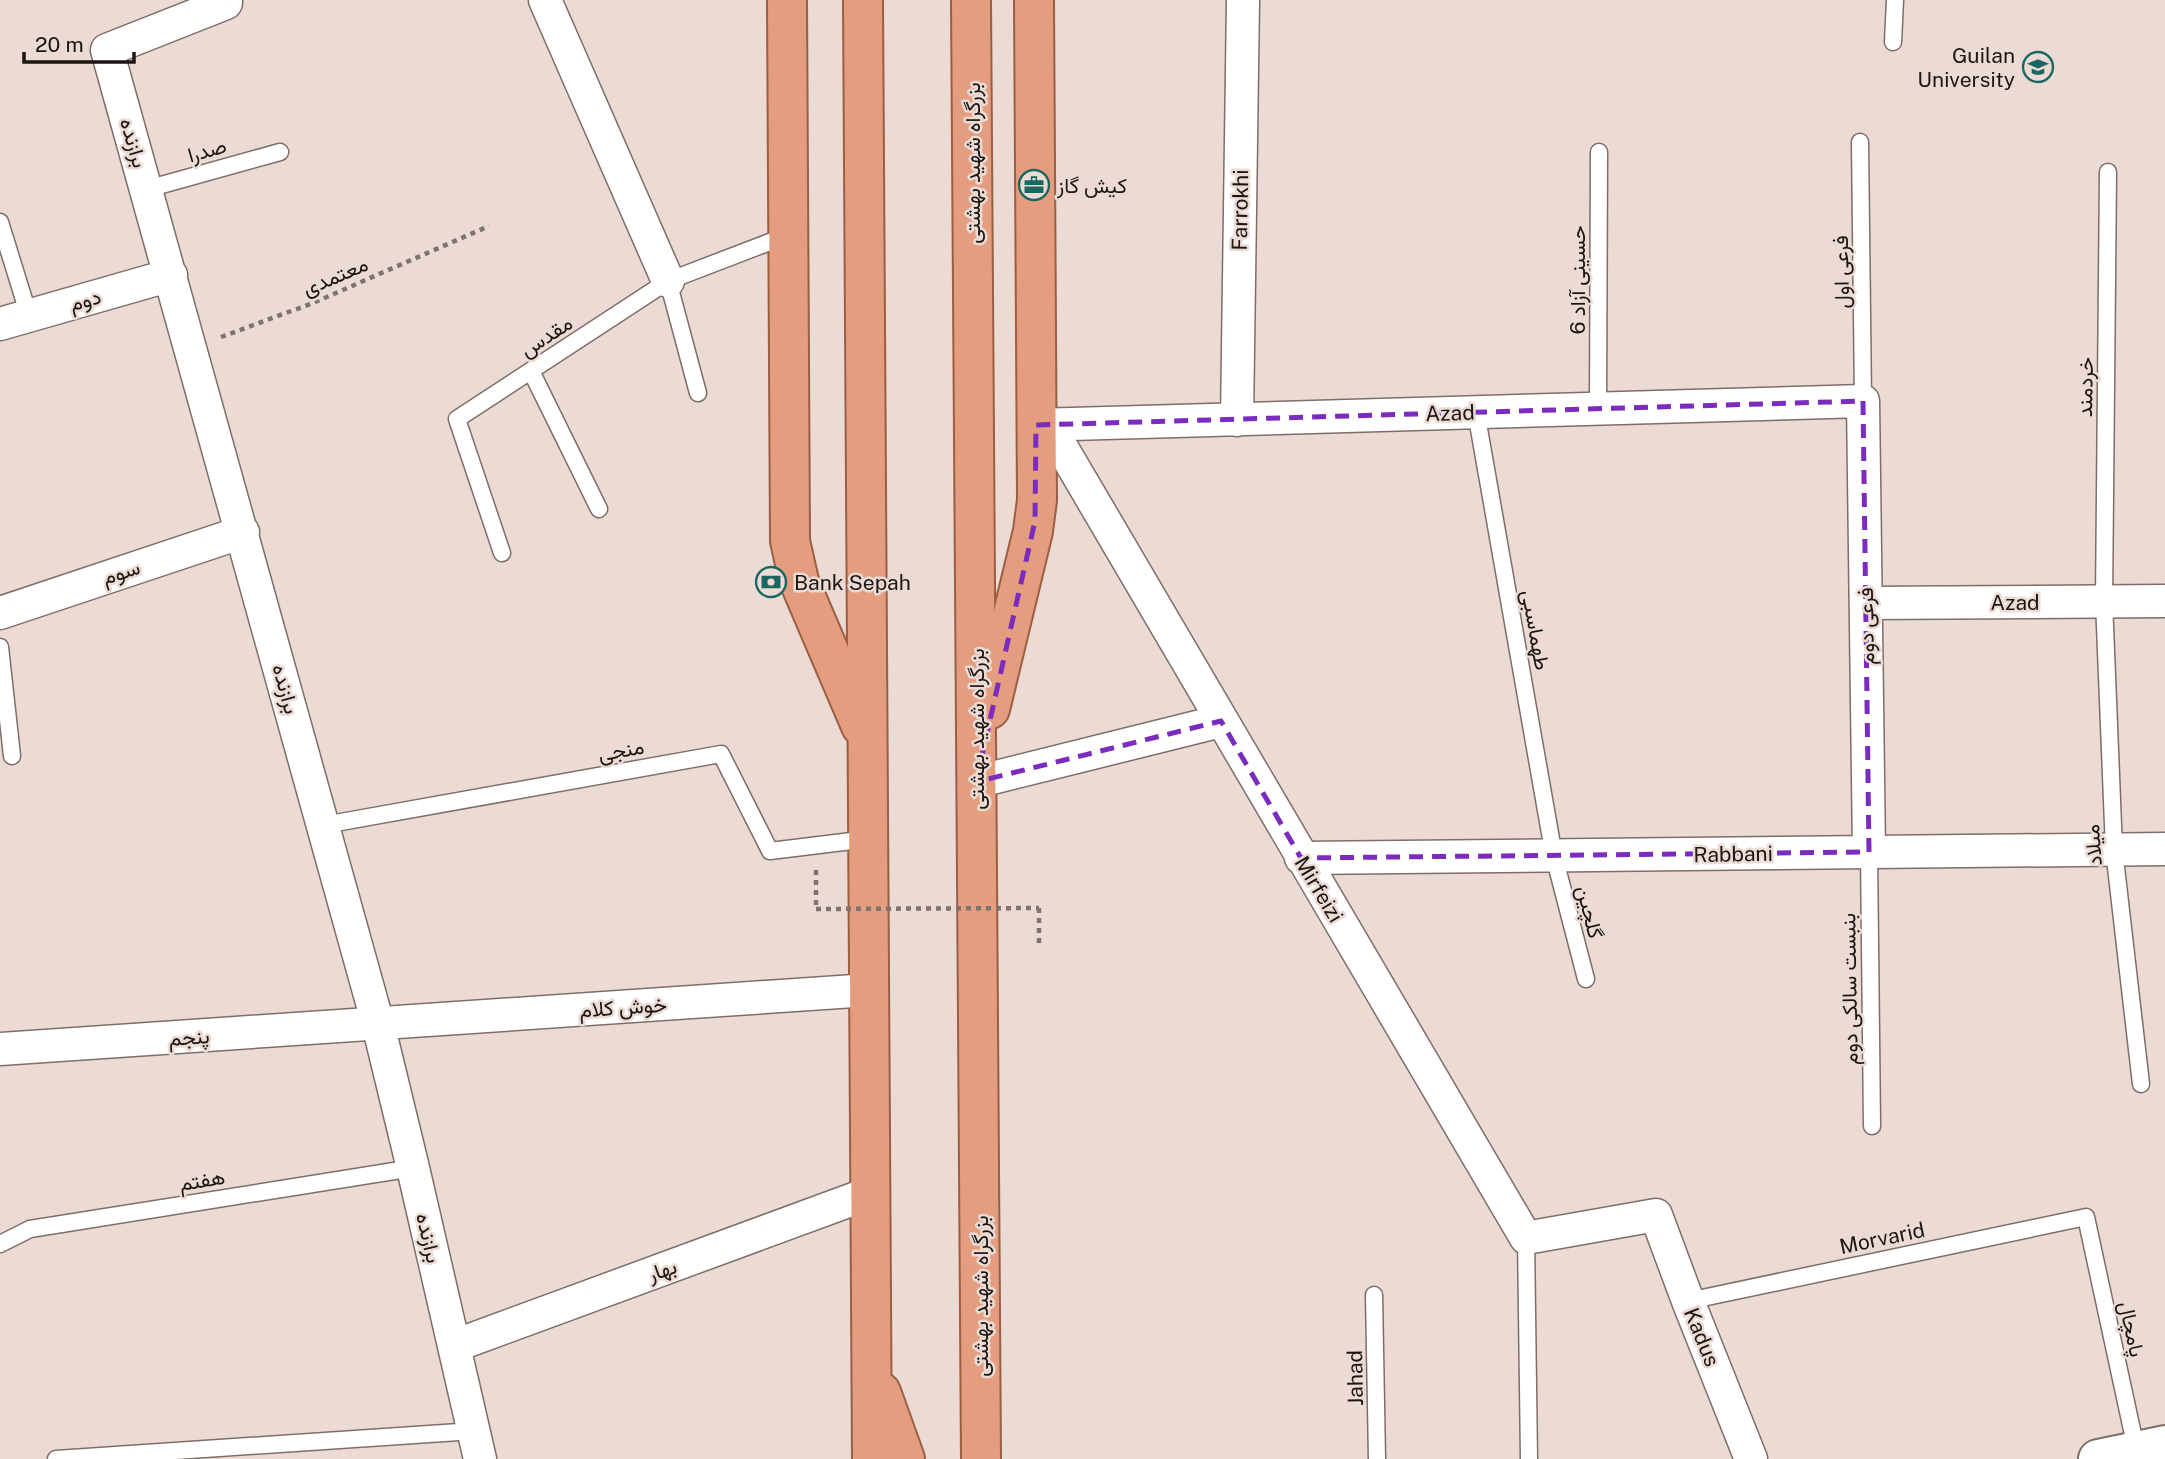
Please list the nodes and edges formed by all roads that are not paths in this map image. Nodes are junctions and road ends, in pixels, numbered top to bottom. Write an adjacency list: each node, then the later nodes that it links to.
1 (226, 0): 14 (street, برازنده)
2 (545, 0): 18 (street)
3 (787, 0): 16 (highway)
4 (863, 0): 36 (highway)
5 (971, 0): 38 (highway, بزرگراه شهید بهشتی)
6 (1034, 0): 26 (highway)
7 (1243, 0): 25 (street, Farrokhi)
8 (1895, 0): 9 (lane)
9 (1893, 43)
10 (1860, 142): 22 (lane, فرعی اول)
11 (279, 152): 14 (lane, صدرا)
12 (1599, 152): 23 (lane, حسینی آزاد 6)
13 (2108, 172): 30 (lane, خردمند)
14 (147, 189): 17 (street, برازنده)
15 (0, 222): 19 (lane)
16 (788, 235): 18 (lane, مقدس); 36 (highway)
17 (170, 275): 19 (street, دوم); 28 (street, برازنده)
18 (668, 281): 20 (lane, مقدس); 21 (lane)
19 (15, 320)
20 (531, 371): 27 (lane); 29 (lane, مقدس)
21 (698, 393)
22 (1863, 401): 23 (street, Azad); 32 (street, فرعی دوم)
23 (1598, 408): 24 (street, Azad)
24 (1476, 412): 25 (street, Azad); 44 (lane, طهماسبی)
25 (1237, 420): 26 (street, Azad)
26 (1042, 424): 35 (street, Mirfeizi); 38 (highway)
27 (599, 509)
28 (243, 532): 33 (street, سوم); 39 (street, برازنده)
29 (502, 553)
30 (2104, 601): 31 (street, Azad); 32 (street, Azad); 42 (lane, میلاد)
31 (2165, 601)
32 (1866, 603): 43 (street, فرعی دوم)
33 (0, 613)
34 (0, 647): 37 (lane)
35 (1221, 721): 38 (street); 45 (street, Mirfeizi)
36 (867, 742): 40 (highway)
37 (12, 757)
38 (976, 776): 66 (highway, بزرگراه شهید بهشتی)
39 (324, 825): 40 (lane, منجی); 48 (street, برازنده)
40 (868, 839): 47 (highway)
41 (2165, 849): 42 (street, Rabbani)
42 (2114, 850): 43 (street, Rabbani); 50 (lane, میلاد)
43 (1869, 852): 44 (street, Rabbani); 51 (lane, بنبست سالکی دوم)
44 (1554, 856): 45 (street, Rabbani); 46 (lane, گلچین)
45 (1301, 858): 55 (street, Mirfeizi)
46 (1586, 979)
47 (869, 990): 48 (street, خوش کلام); 53 (highway)
48 (378, 1024): 49 (street, پنجم); 52 (street, برازنده)
49 (0, 1049)
50 (2141, 1084)
51 (1872, 1126)
52 (413, 1168): 56 (lane, هفتم); 59 (street, برازنده)
53 (870, 1193): 59 (street, بهار); 60 (highway)
54 (2086, 1217): 58 (lane, Morvarid); 62 (lane, پامچال)
55 (1525, 1238): 58 (street, Kadus); 68 (lane)
56 (0, 1244)
57 (1374, 1296): 67 (lane, Jahad)
58 (1688, 1301): 69 (street, Kadus)
59 (454, 1346): 61 (street, برازنده)
60 (872, 1367): 64 (highway); 65 (highway)
61 (477, 1445): 63 (lane)
62 (2147, 1452): 70 (street)
63 (57, 1459)
64 (872, 1459)
65 (905, 1459)
66 (981, 1459)
67 (1377, 1459)
68 (1529, 1459)
69 (1751, 1459)
70 (2098, 1459)

